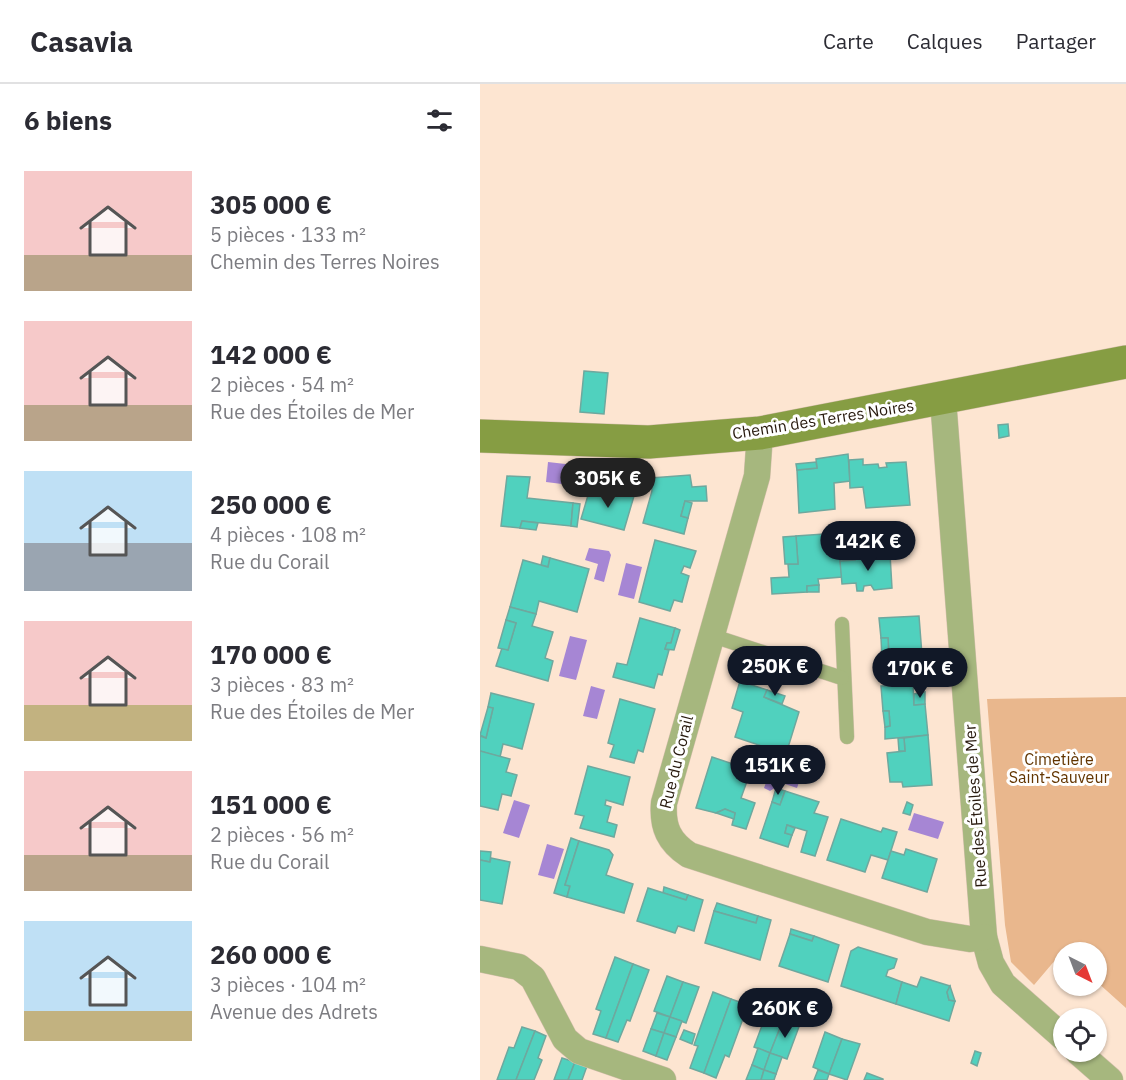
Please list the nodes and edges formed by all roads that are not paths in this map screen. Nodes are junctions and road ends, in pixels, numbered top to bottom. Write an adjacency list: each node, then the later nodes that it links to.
1 (1126, 362): 2 (street, Chemin des Terres Noires)
2 (943, 399): 3 (street, Chemin des Terres Noires); 9 (street, Rue des Étoiles de Mer)
3 (760, 433): 4 (street, Chemin des Terres Noires); 6 (street, Rue du Corail)
4 (480, 436)
5 (842, 624): 7 (lane)
6 (710, 635): 7 (lane); 9 (street, Rue du Corail)
7 (842, 678): 8 (lane)
8 (847, 737)
9 (984, 937): 11 (street, Rue des Étoiles de Mer)
10 (480, 958): 13 (street)
11 (1053, 1028)
12 (1089, 1062): 14 (street)
13 (663, 1080)
14 (1110, 1080)

